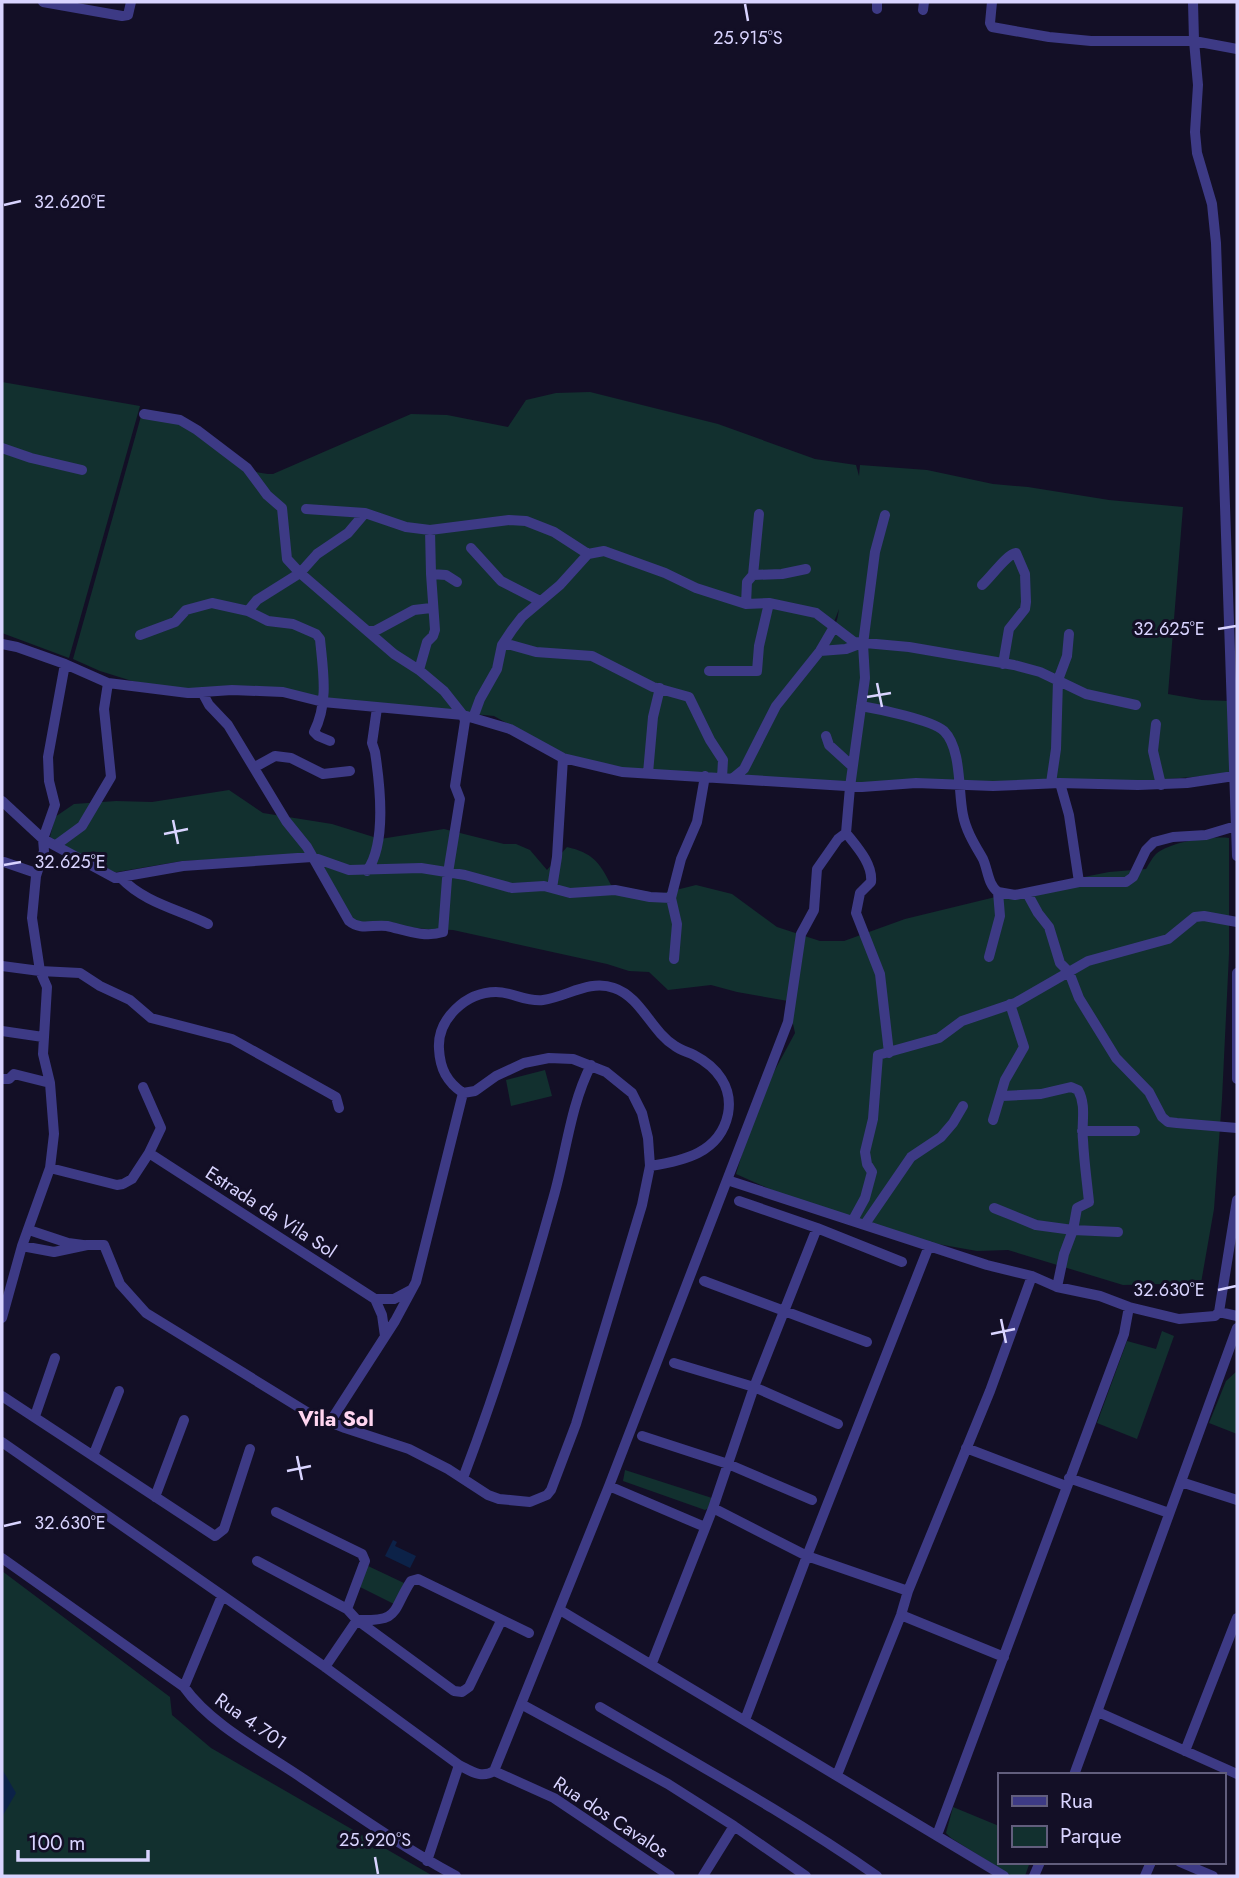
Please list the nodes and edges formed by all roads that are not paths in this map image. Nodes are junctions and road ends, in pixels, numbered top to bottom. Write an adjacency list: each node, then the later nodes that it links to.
1 (43, 2): 2 (street)
2 (131, 2)
3 (992, 2): 5 (street)
4 (1193, 2): 5 (street)
5 (1194, 41): 6 (street); 58 (street)
6 (1237, 48)
7 (144, 414): 18 (street)
8 (2, 447): 9 (street)
9 (82, 470)
10 (306, 509): 11 (street)
11 (365, 513): 14 (street); 18 (street)
12 (759, 514): 20 (street)
13 (886, 516): 33 (street)
14 (430, 530): 16 (street); 19 (street)
15 (471, 548): 23 (street)
16 (589, 554): 23 (street); 25 (street)
17 (806, 569): 20 (street)
18 (300, 573): 27 (street); 29 (street)
19 (430, 574): 21 (street); 26 (street)
20 (753, 575): 25 (street)
21 (457, 582)
22 (982, 585): 37 (street)
23 (540, 601): 34 (street)
24 (769, 603): 25 (street); 28 (street); 39 (street)
25 (746, 604)
26 (431, 608): 29 (street); 38 (street)
27 (248, 611): 31 (street); 44 (street)
28 (834, 627): 33 (street); 35 (street)
29 (370, 631): 38 (street)
30 (1069, 634): 40 (street)
31 (140, 635)
32 (2, 644): 36 (street)
33 (861, 644): 35 (street); 37 (street); 46 (street)
34 (502, 645): 42 (street); 48 (street)
35 (820, 651): 60 (street)
36 (65, 664): 41 (street); 68 (street)
37 (1003, 664): 40 (street)
38 (419, 670): 48 (street)
39 (709, 671)
40 (1058, 680): 45 (street); 62 (street)
41 (108, 683): 43 (street); 69 (street)
42 (660, 688): 56 (street); 59 (street)
43 (202, 692): 44 (street); 54 (street)
44 (324, 702): 47 (street); 51 (street)
45 (1136, 705)
46 (861, 706): 53 (street); 61 (street)
47 (377, 708): 48 (street); 73 (street)
48 (468, 716): 52 (street); 74 (street)
49 (1156, 724): 63 (street)
50 (826, 736): 53 (street)
51 (330, 741)
52 (563, 758): 56 (street); 78 (street)
53 (852, 766): 64 (street)
54 (255, 767): 55 (street); 71 (street)
55 (350, 771)
56 (648, 773): 57 (street)
57 (705, 776): 59 (street); 81 (street)
58 (1234, 776): 63 (street); 66 (street)
59 (722, 778): 60 (street)
60 (733, 778): 64 (street)
61 (960, 783): 62 (street); 64 (street); 79 (street)
62 (1055, 783): 63 (street); 77 (street)
63 (1161, 785)
64 (850, 787): 67 (street)
65 (2, 801): 68 (street)
66 (1236, 826): 70 (street); 77 (street)
67 (846, 833): 93 (street); 110 (street)
68 (43, 839): 69 (street); 75 (street)
69 (56, 845): 76 (street)
70 (1237, 856)
71 (312, 858): 73 (street); 74 (street); 76 (street)
72 (4, 862): 75 (street)
73 (367, 871): 74 (street)
74 (450, 872): 78 (street)
75 (36, 873): 87 (street)
76 (121, 878): 83 (street)
77 (1079, 882): 80 (street)
78 (552, 888): 81 (street)
79 (998, 892): 80 (street); 84 (street)
80 (1027, 893): 88 (street)
81 (671, 898): 85 (street)
82 (1237, 922): 88 (street)
83 (208, 924)
84 (989, 957)
85 (674, 958)
86 (2, 966): 87 (street)
87 (40, 971): 92 (street); 102 (street)
88 (1069, 972): 90 (street); 104 (street)
89 (1237, 973): 96 (street)
90 (1010, 1004): 93 (street); 100 (street)
91 (2, 1031): 92 (street)
92 (43, 1037): 97 (street)
93 (888, 1053): 114 (street)
94 (591, 1065): 99 (street); 108 (street); 152 (street)
95 (2, 1079): 97 (street)
96 (1237, 1079)
97 (50, 1083): 109 (street)
98 (143, 1087): 107 (street)
99 (463, 1093): 108 (street); 127 (street)
100 (1002, 1096): 103 (street); 105 (street)
101 (963, 1106): 115 (street)
102 (339, 1108)
103 (993, 1120)
104 (1237, 1128)
105 (1082, 1131): 106 (street); 118 (street)
106 (1135, 1131)
107 (149, 1153): 109 (street); 128 (street, Estrada da Vila Sol)
108 (650, 1166): 152 (street)
109 (50, 1168): 117 (street)
110 (727, 1180): 114 (street); 155 (street)
111 (1237, 1200): 131 (street)
112 (739, 1201): 116 (street)
113 (994, 1208): 118 (street)
114 (853, 1220): 115 (street)
115 (865, 1224): 122 (street)
116 (817, 1228): 123 (street); 130 (street)
117 (29, 1230): 120 (street); 121 (street)
118 (1073, 1230): 119 (street); 126 (street)
119 (1118, 1232)
120 (87, 1245): 121 (street); 144 (street)
121 (22, 1246): 133 (street)
122 (929, 1246): 124 (street); 163 (street)
123 (902, 1262)
124 (1032, 1276): 126 (street); 148 (street)
125 (704, 1281): 130 (street)
126 (1057, 1287): 129 (street)
127 (412, 1289): 128 (street); 135 (street)
128 (375, 1299): 135 (street)
129 (1129, 1307): 131 (street); 153 (street)
130 (784, 1310): 136 (street); 139 (street)
131 (1219, 1312): 132 (street)
132 (1237, 1316)
133 (2, 1318)
134 (1237, 1328): 154 (street)
135 (385, 1338): 144 (street)
136 (867, 1342)
137 (55, 1358): 142 (street)
138 (674, 1363): 139 (street)
139 (754, 1387): 145 (street); 151 (street)
140 (119, 1391): 150 (street)
141 (2, 1396): 142 (street)
142 (35, 1416): 150 (street)
143 (184, 1420): 156 (street)
144 (330, 1422): 152 (street)
145 (838, 1424)
146 (642, 1436): 151 (street)
147 (2, 1442): 167 (street)
148 (966, 1448): 153 (street); 166 (street)
149 (250, 1449): 156 (street)
150 (93, 1456): 156 (street)
151 (728, 1464): 157 (street); 159 (street)
152 (463, 1478)
153 (1068, 1482): 161 (street); 175 (street)
154 (1181, 1482): 158 (street); 161 (street)
155 (609, 1486): 162 (street); 169 (street)
156 (155, 1497)
157 (812, 1500)
158 (1237, 1500)
159 (712, 1508): 162 (street); 163 (street)
160 (276, 1512): 168 (street)
161 (1168, 1513): 181 (street)
162 (705, 1527): 176 (street)
163 (807, 1556): 166 (street); 182 (street)
164 (2, 1558): 178 (street, Rua 4.701)
165 (257, 1561): 168 (street)
166 (908, 1591): 170 (street)
167 (222, 1596): 177 (street); 178 (street)
168 (347, 1609): 172 (street)
169 (560, 1610): 176 (street); 179 (street)
170 (901, 1615): 175 (street); 188 (street)
171 (1237, 1618): 183 (street)
172 (358, 1620): 173 (street); 173 (street); 177 (street)
173 (502, 1620): 174 (street)
174 (529, 1633)
175 (1004, 1657): 190 (street)
176 (652, 1663): 182 (street)
177 (325, 1667): 184 (street)
178 (184, 1687): 191 (street, Rua 4.701)
179 (521, 1704): 185 (street); 189 (street)
180 (600, 1707): 197 (street)
181 (1098, 1712): 183 (street); 186 (street)
182 (745, 1720): 188 (street)
183 (1185, 1751): 187 (street)
184 (459, 1765): 185 (street, Rua dos Cavalos); 191 (street)
185 (494, 1770): 194 (street, Rua dos Cavalos)
186 (1075, 1773)
187 (1237, 1774)
188 (837, 1775): 190 (street)
189 (734, 1826): 195 (street); 196 (street)
190 (937, 1835): 198 (street)
191 (427, 1861): 193 (street, Rua 4.701)
192 (1185, 1864): 199 (street)
193 (456, 1876)
194 (670, 1876)
195 (703, 1876)
196 (806, 1876)
197 (877, 1876)
198 (1004, 1876)
199 (1213, 1876)

